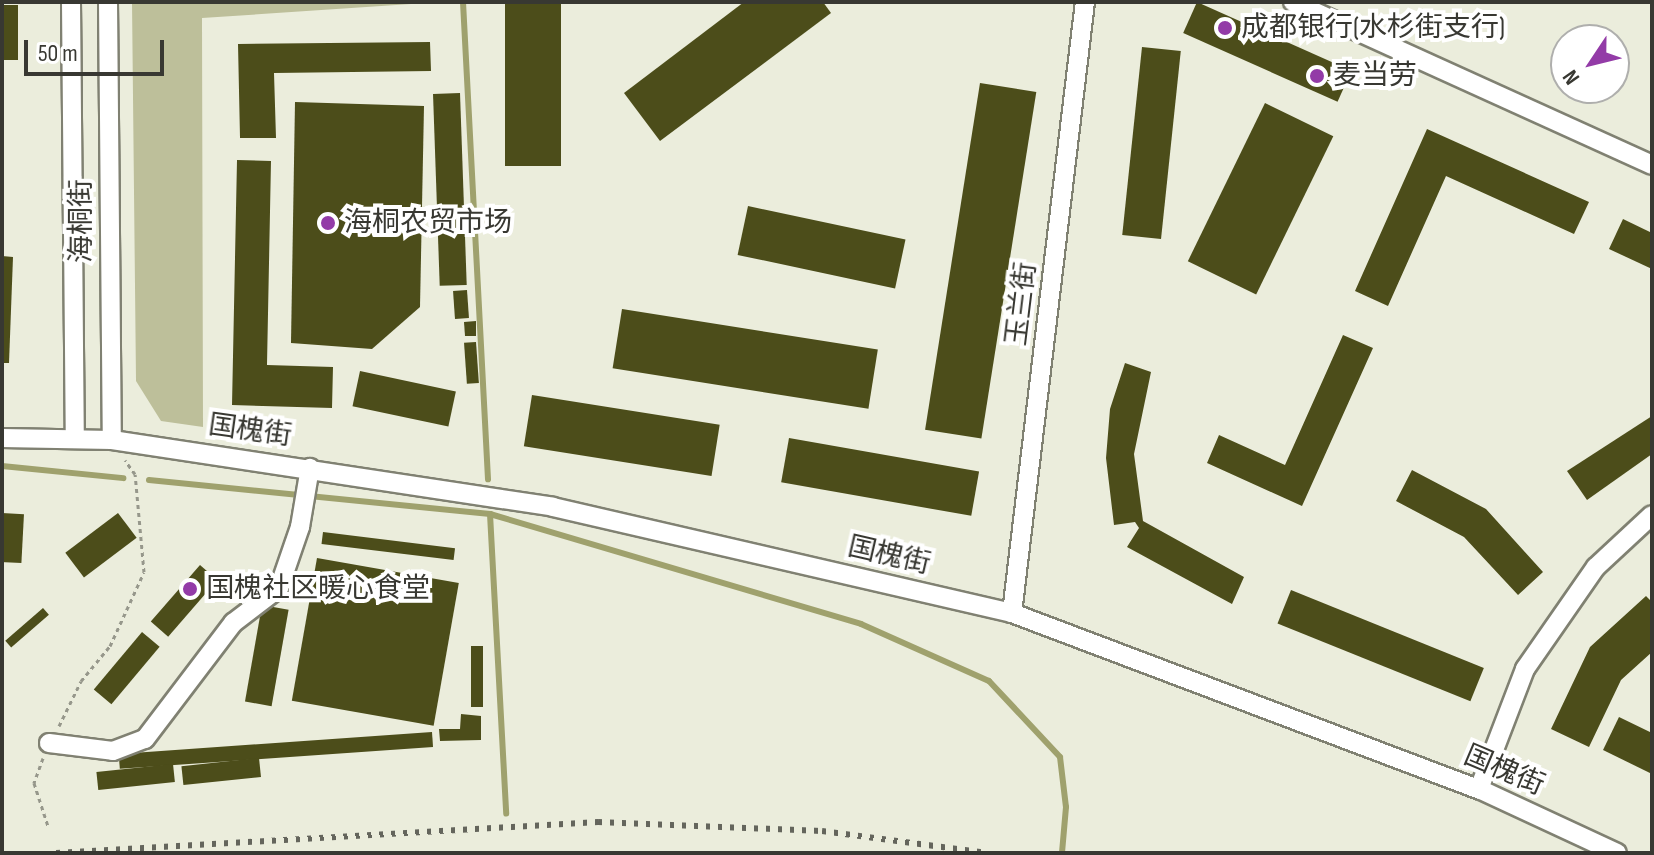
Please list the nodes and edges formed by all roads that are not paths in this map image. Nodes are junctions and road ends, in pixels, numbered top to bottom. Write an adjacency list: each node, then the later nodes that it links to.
1 (71, 2): 6 (street, 海桐街)
2 (108, 2): 8 (street, 海桐街)
3 (1085, 2): 11 (street, 玉兰街)
4 (1293, 2): 5 (street)
5 (1652, 165)
6 (75, 437): 7 (street, 国槐街); 8 (street, 国槐街)
7 (2, 438)
8 (112, 440): 9 (street, 国槐街)
9 (310, 468): 11 (street, 国槐街); 12 (street)
10 (1652, 515): 13 (street)
11 (1012, 613): 13 (street, 国槐街)
12 (49, 743)
13 (1479, 789): 14 (street, 国槐街)
14 (1617, 853)

